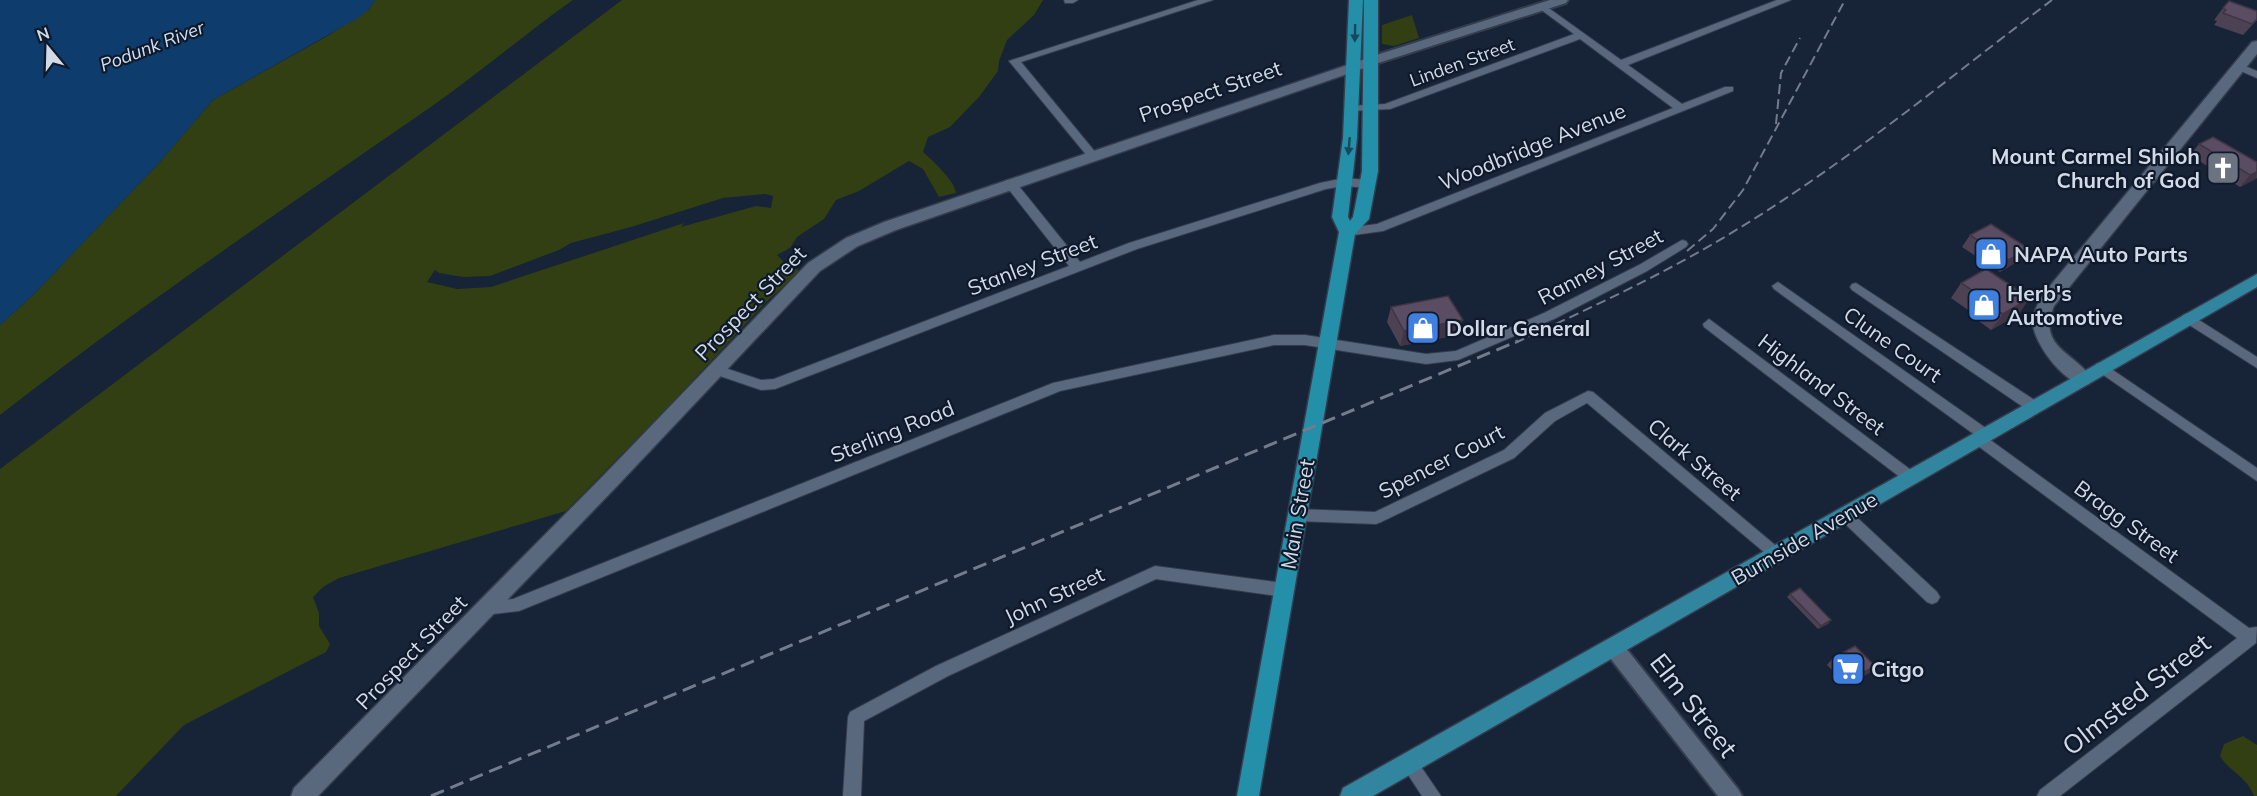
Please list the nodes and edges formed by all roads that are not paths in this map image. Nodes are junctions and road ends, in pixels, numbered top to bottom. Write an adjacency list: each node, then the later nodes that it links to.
1 (1073, 0): 7 (street)
2 (1208, 0): 19 (street)
3 (1356, 0): 11 (highway, Main Street, one-way to 11)
4 (1371, 0): 11 (highway, Main Street)
5 (1562, 0): 8 (street)
6 (1786, 0): 12 (street)
7 (1068, 1)
8 (1543, 7): 9 (street); 11 (street)
9 (1581, 35): 12 (street); 18 (street, Linden Street)
10 (2257, 45): 13 (main road)
11 (1362, 64): 16 (highway, Main Street); 18 (highway, Main Street); 19 (main road, Prospect Street)
12 (1620, 64): 17 (street)
13 (2240, 67): 14 (street); 35 (main road)
14 (2257, 75)
15 (1728, 88): 17 (street, Woodbridge Avenue)
16 (1352, 108): 18 (street, Linden Street); 20 (highway, Main Street, one-way to 20)
17 (1680, 108): 23 (street, Woodbridge Avenue)
18 (1370, 109): 22 (highway, Main Street)
19 (1092, 155): 21 (main road, Prospect Street)
20 (1344, 182): 22 (street, Stanley Street); 23 (highway, Main Street); 25 (street, Stanley Street)
21 (1010, 183): 25 (street); 34 (main road, Prospect Street)
22 (1368, 184): 23 (highway, Main Street)
23 (1347, 232): 31 (highway, Main Street)
24 (1682, 244): 31 (street, Ranney Street)
25 (1077, 267): 34 (street, Stanley Street)
26 (2257, 280): 29 (main road, Burnside Avenue)
27 (1778, 286): 38 (street, Clune Court)
28 (1856, 287): 37 (street)
29 (2188, 318): 32 (street); 33 (main road, Burnside Avenue)
30 (1709, 324): 40 (street, Highland Street)
31 (1327, 344): 42 (highway, Main Street); 46 (street, Sterling Road)
32 (2257, 363)
33 (2101, 367): 35 (main road, Burnside Avenue); 39 (street)
34 (716, 370): 46 (main road, Prospect Street)
35 (2083, 379): 37 (main road, Burnside Avenue)
36 (1588, 396): 42 (street, Spencer Court); 43 (street, Clark Street)
37 (2034, 407): 38 (main road, Burnside Avenue)
38 (1982, 437): 40 (main road, Burnside Avenue); 47 (street, Bragg Street)
39 (2257, 475)
40 (1910, 477): 41 (main road, Burnside Avenue)
41 (1845, 514): 43 (main road, Burnside Avenue); 45 (street)
42 (1297, 515): 44 (highway, Main Street)
43 (1776, 554): 48 (main road, Burnside Avenue)
44 (1284, 590): 51 (street, John Street); 52 (highway, Main Street)
45 (1932, 597)
46 (485, 608): 50 (main road, Prospect Street)
47 (2253, 635): 56 (street, Olmsted Street)
48 (1614, 648): 49 (main road, Burnside Avenue); 55 (street, Elm Street)
49 (1408, 764): 53 (main road, Burnside Avenue); 54 (street)
50 (302, 796)
51 (852, 796)
52 (1248, 796)
53 (1351, 796)
54 (1432, 796)
55 (1731, 796)
56 (2046, 796)

